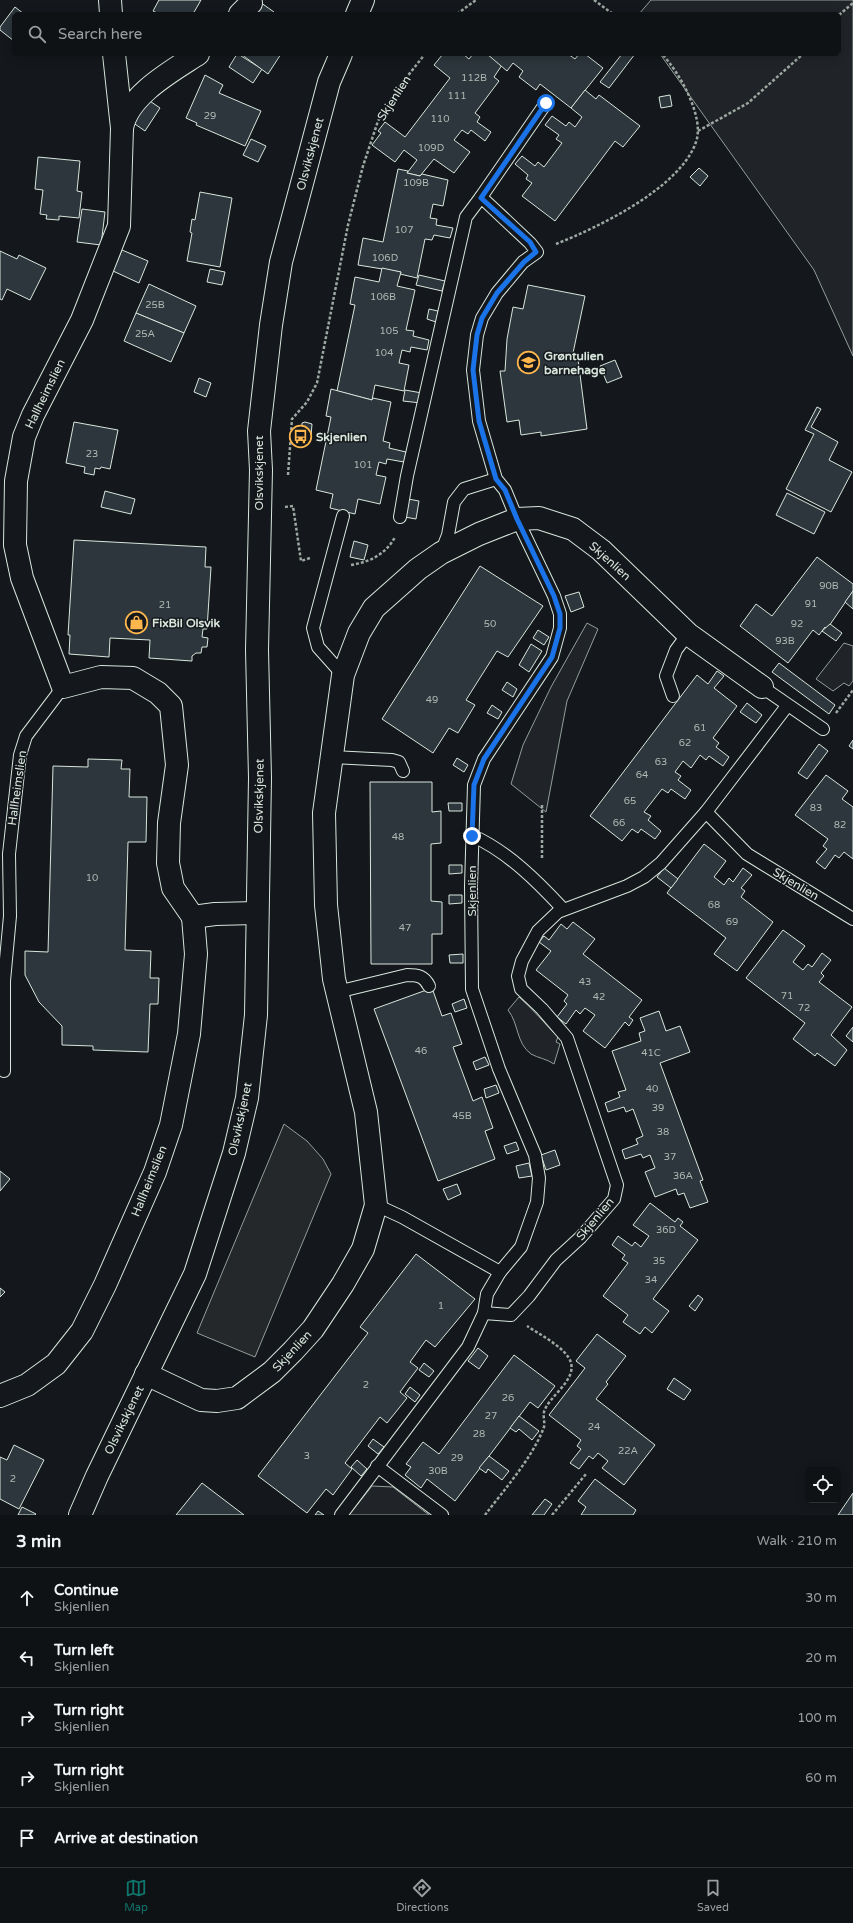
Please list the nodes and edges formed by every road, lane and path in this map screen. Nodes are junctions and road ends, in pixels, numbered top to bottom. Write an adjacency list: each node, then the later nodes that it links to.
1 (110, 0): 6 (street)
2 (363, 0): 7 (street)
3 (476, 0): 8 (path)
4 (594, 0): 9 (path)
5 (853, 3): 10 (path)
6 (111, 12)
7 (358, 12)
8 (460, 12)
9 (610, 12)
10 (841, 13)
11 (114, 56): 18 (street, Hallheimslien)
12 (195, 56): 18 (street, Hallheimslien)
13 (340, 56): 46 (street, Olsvikskjenet)
14 (423, 56): 22 (path, Skjenlien)
15 (664, 56): 19 (path)
16 (801, 56): 19 (path)
17 (546, 103): 20 (lane)
18 (122, 128): 24 (street, Hallheimslien)
19 (698, 131): 21 (path)
20 (481, 198): 21 (lane); 27 (lane)
21 (536, 252): 23 (lane, Skjenlien)
22 (288, 479)
23 (496, 479): 28 (lane, Skjenlien); 29 (lane)
24 (8, 486): 33 (street, Hallheimslien)
25 (283, 501): 30 (path)
26 (343, 516): 30 (lane)
27 (400, 517): 30 (path)
28 (517, 519): 29 (street, Skjenlien); 31 (street, Skjenlien); 43 (lane, Skjenlien)
29 (441, 553): 32 (street, Skjenlien)
30 (331, 558): 32 (lane)
31 (688, 634): 34 (street, Skjenlien); 36 (lane)
32 (344, 675): 39 (street, Skjenlien)
33 (64, 686): 47 (street, Hallheimslien); 51 (lane, Hallheimslien)
34 (762, 688): 37 (lane, Skjenlien)
35 (853, 690): 38 (path)
36 (673, 696)
37 (787, 706): 38 (lane, Skjenlien); 42 (lane, Skjenlien)
38 (823, 729)
39 (332, 757): 40 (lane); 50 (street, Skjenlien)
40 (403, 770)
41 (542, 805): 44 (path)
42 (706, 812): 45 (lane, Skjenlien); 48 (lane, Skjenlien)
43 (472, 836): 44 (lane); 53 (lane, Skjenlien)
44 (536, 880): 45 (lane)
45 (562, 909): 55 (lane, Skjenlien)
46 (256, 913): 47 (street); 56 (street, Olsvikskjenet)
47 (193, 917): 57 (street, Hallheimslien)
48 (853, 919)
49 (429, 986): 50 (lane)
50 (337, 992): 52 (street, Skjenlien)
51 (4, 1071)
52 (376, 1205): 53 (lane); 56 (street, Skjenlien)
53 (500, 1272): 54 (lane, Skjenlien)
54 (484, 1313): 55 (lane); 58 (lane, Skjenlien)
55 (511, 1315): 63 (path)
56 (146, 1374): 60 (street, Olsvikskjenet)
57 (0, 1396)
58 (377, 1466): 61 (lane, Skjenlien); 62 (lane)
59 (586, 1474): 64 (path)
60 (80, 1515)
61 (341, 1515)
62 (442, 1515)
63 (485, 1515)
64 (552, 1515)

